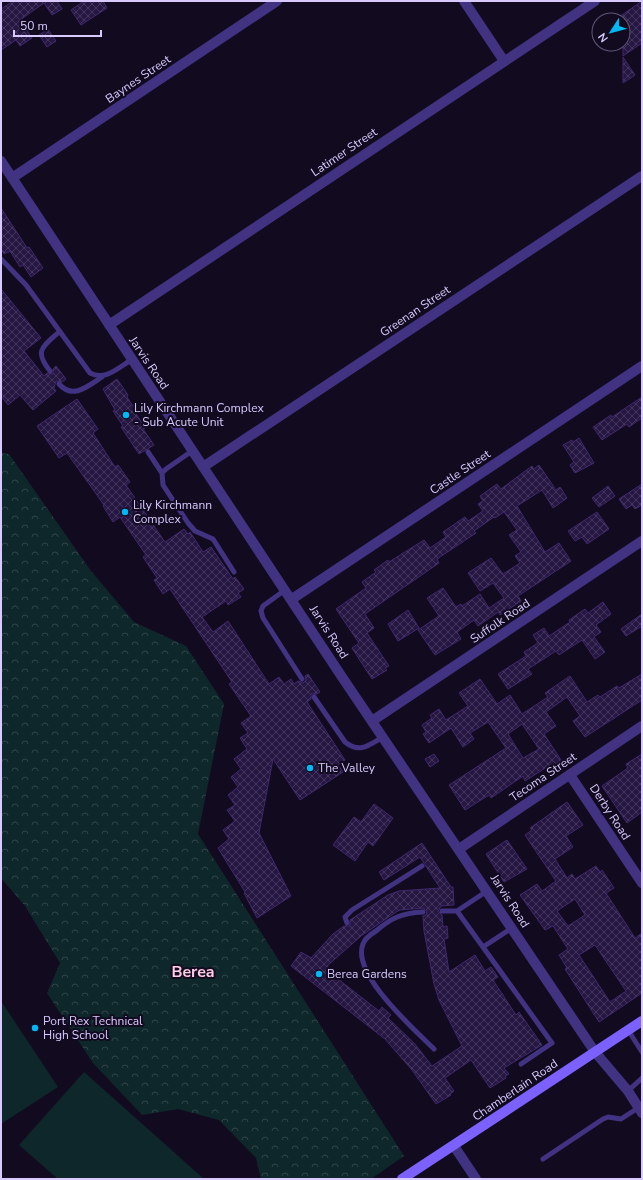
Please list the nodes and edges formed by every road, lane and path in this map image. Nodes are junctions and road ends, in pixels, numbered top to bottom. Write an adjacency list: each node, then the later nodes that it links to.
1 (277, 1): 7 (street, Baynes Street)
2 (464, 1): 4 (street)
3 (595, 1): 4 (street, Latimer Street)
4 (504, 61): 9 (street, Latimer Street)
5 (1, 161): 7 (street, Jarvis Road)
6 (642, 176): 18 (street, Greenan Street)
7 (12, 178): 9 (street, Jarvis Road)
8 (1, 259): 10 (lane)
9 (109, 325): 11 (street, Jarvis Road)
10 (59, 332): 13 (lane); 14 (lane)
11 (131, 360): 14 (lane); 16 (street, Jarvis Road)
12 (642, 366): 23 (street, Castle Street)
13 (50, 371)
14 (104, 376): 15 (lane)
15 (59, 384)
16 (192, 451): 18 (street, Jarvis Road); 19 (lane)
17 (148, 452): 19 (lane)
18 (203, 467): 22 (street, Jarvis Road)
19 (162, 473): 21 (lane)
20 (642, 541): 26 (street, Suffolk Road)
21 (234, 572)
22 (285, 590): 23 (street, Jarvis Road); 24 (lane)
23 (292, 599): 26 (street, Jarvis Road)
24 (302, 679)
25 (314, 697): 28 (lane)
26 (372, 721): 28 (street, Jarvis Road)
27 (642, 726): 29 (street, Tecoma Street)
28 (383, 737): 30 (street, Jarvis Road)
29 (570, 775): 30 (street, Tecoma Street); 32 (street, Derby Road)
30 (459, 849): 33 (street, Jarvis Road)
31 (422, 866): 37 (lane)
32 (642, 883)
33 (488, 890): 35 (lane); 38 (street, Jarvis Road)
34 (442, 911): 35 (lane)
35 (456, 911): 41 (lane)
36 (423, 912): 40 (lane)
37 (347, 923)
38 (512, 928): 41 (lane); 45 (street, Jarvis Road)
39 (358, 938): 40 (lane)
40 (362, 945): 44 (lane)
41 (483, 947): 47 (lane)
42 (642, 1022): 43 (street, Chamberlain Road)
43 (628, 1030): 45 (street, Chamberlain Road); 46 (lane)
44 (434, 1049)
45 (595, 1052): 49 (street, Jarvis Road); 51 (street, Chamberlain Road)
46 (642, 1052)
47 (521, 1064)
48 (642, 1078): 49 (lane)
49 (628, 1091): 50 (street, Jarvis Road)
50 (640, 1110): 52 (lane)
51 (454, 1146): 53 (street, Chamberlain Road); 54 (street)
52 (543, 1159)
53 (402, 1179)
54 (476, 1179)

